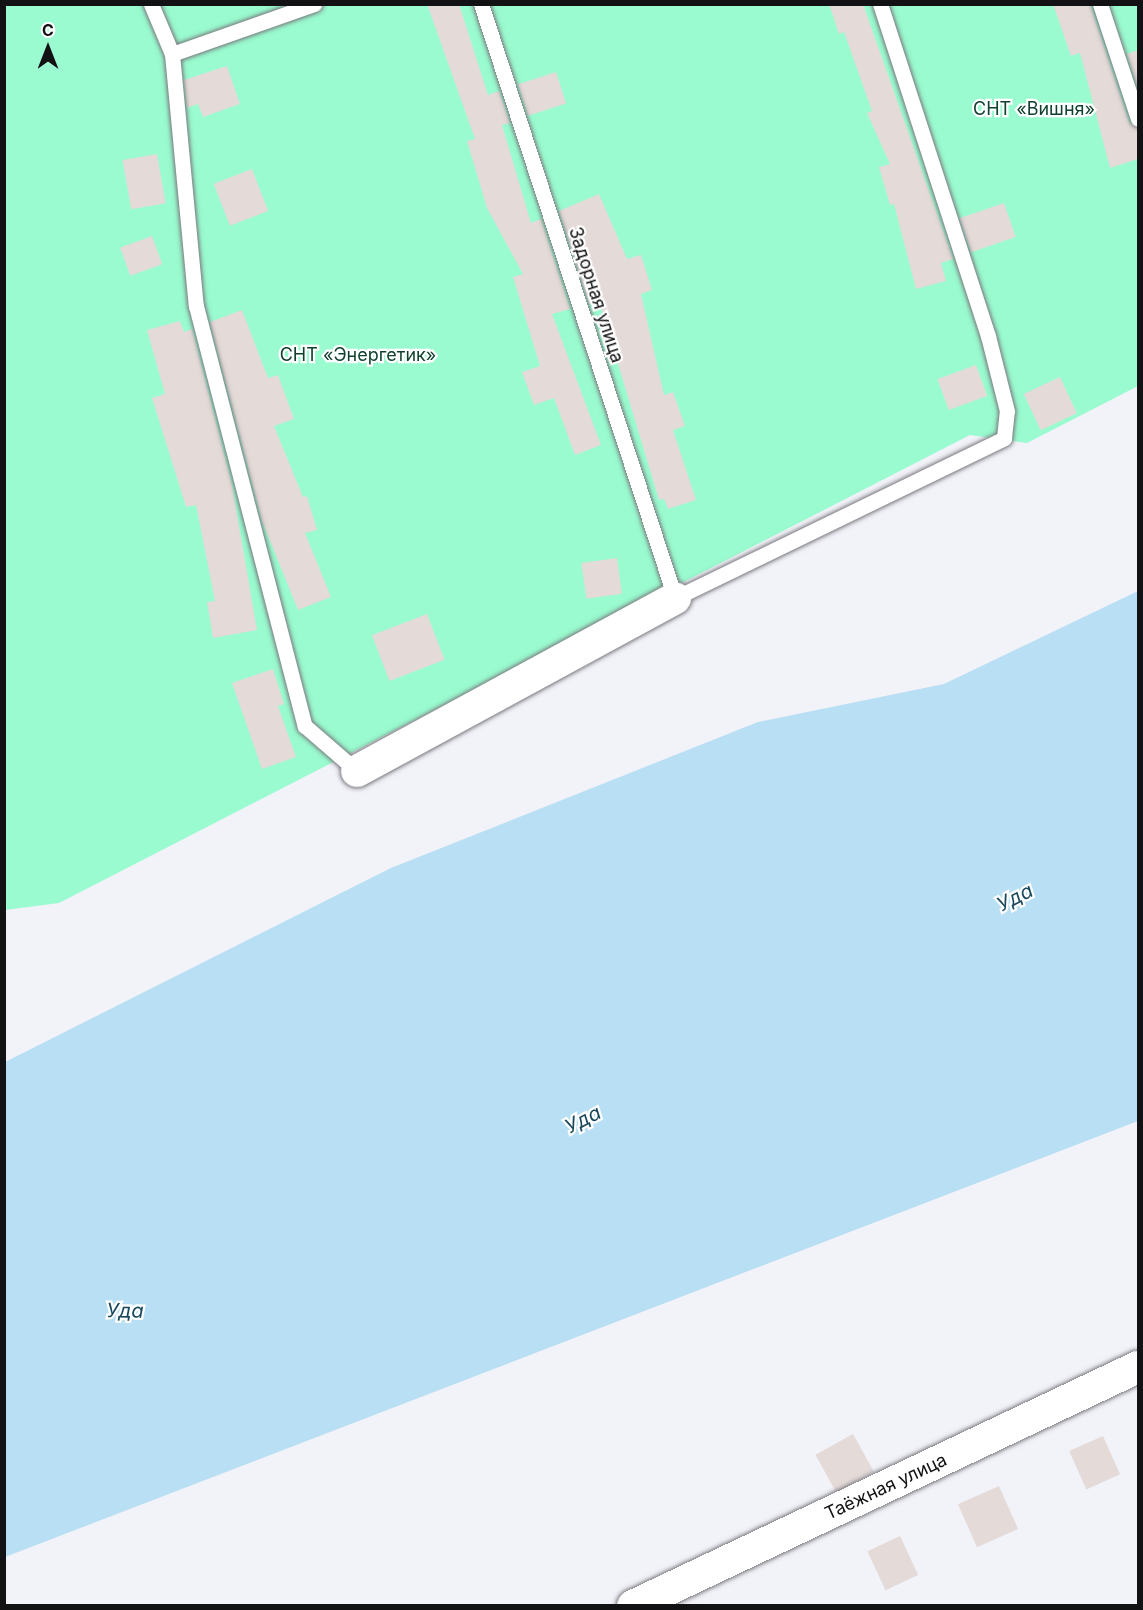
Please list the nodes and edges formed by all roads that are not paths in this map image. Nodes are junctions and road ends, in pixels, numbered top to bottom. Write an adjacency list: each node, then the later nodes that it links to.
1 (151, 4): 6 (lane)
2 (314, 4): 6 (lane)
3 (481, 4): 8 (lane, Задорная улица)
4 (880, 4): 8 (lane)
5 (1100, 4): 7 (lane)
6 (172, 54): 9 (lane)
7 (1138, 119)
8 (675, 598): 9 (street)
9 (357, 771)
10 (1138, 1366): 11 (street, Таёжная улица)
11 (633, 1605)

